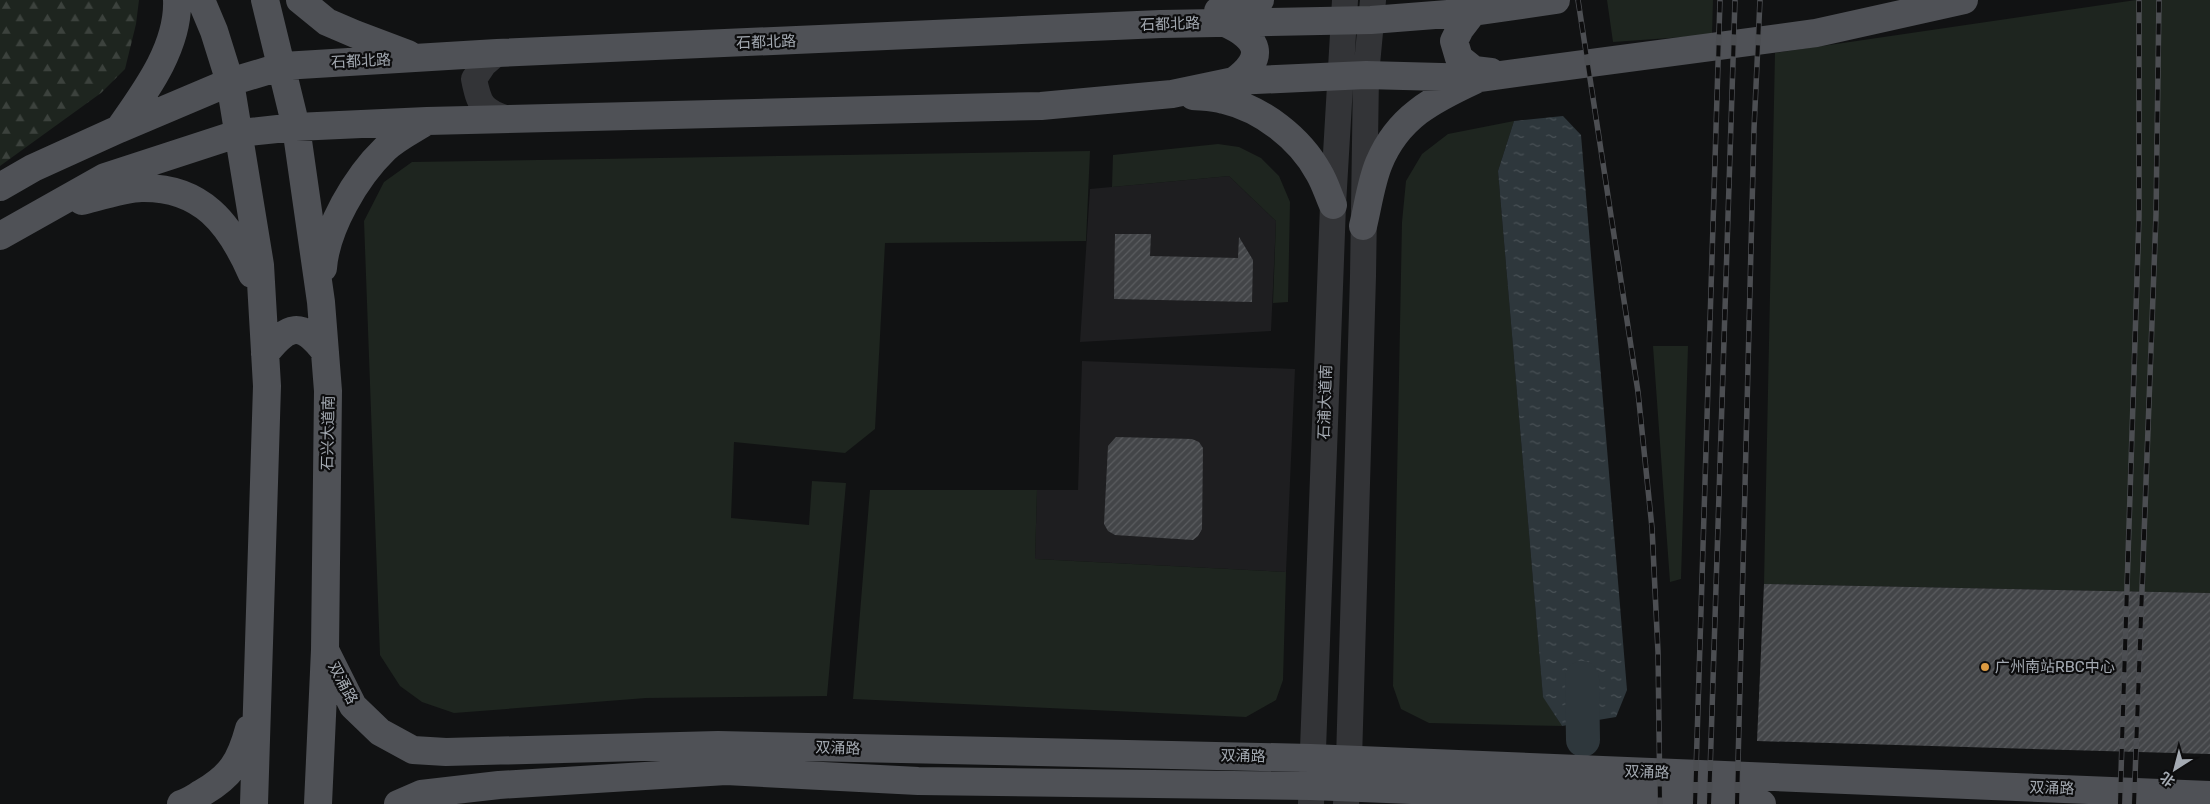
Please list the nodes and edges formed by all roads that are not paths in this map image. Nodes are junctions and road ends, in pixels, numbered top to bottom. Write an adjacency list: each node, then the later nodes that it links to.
1 (177, 0): 25 (main road)
2 (201, 0): 20 (main road)
3 (265, 0): 15 (main road, 石兴大道南)
4 (300, 0): 14 (main road)
5 (1260, 0): 12 (main road)
6 (1556, 0): 8 (main road, 石都北路)
7 (1964, 0): 18 (main road)
8 (1478, 7): 10 (main road, 石都北路); 18 (main road)
9 (1344, 10): 10 (main road, 石都北路); 11 (main road, 石都北路); 17 (street, 石浦大道南)
10 (1372, 10): 16 (street)
11 (1225, 23): 12 (main road, 石都北路); 19 (main road)
12 (1161, 24): 13 (main road, 石都北路)
13 (497, 53): 14 (main road, 石都北路); 22 (street)
14 (419, 58): 15 (main road, 石都北路)
15 (283, 66): 20 (main road, 石都北路); 24 (main road, 石兴大道南)
16 (1366, 75): 17 (main road); 18 (main road); 31 (street)
17 (1339, 76): 19 (main road); 29 (street, 石浦大道南)
18 (1490, 76): 31 (main road)
19 (1234, 81): 21 (main road)
20 (230, 82): 25 (main road, 石都北路); 26 (main road)
21 (1172, 94): 22 (main road); 29 (main road)
22 (508, 120): 23 (main road)
23 (427, 121): 24 (main road); 36 (main road)
24 (296, 127): 26 (main road); 36 (main road, 石兴大道南)
25 (120, 129): 27 (main road, 石都北路)
26 (240, 133): 30 (main road); 35 (main road)
27 (33, 168): 28 (main road, 石都北路); 30 (main road)
28 (0, 187)
29 (1333, 205): 34 (street, 石浦大道南)
30 (33, 216): 32 (main road); 35 (main road)
31 (1363, 226): 33 (street)
32 (0, 236)
33 (1363, 276): 34 (street); 42 (street)
34 (1330, 281): 41 (street, 石浦大道南)
35 (262, 296): 38 (main road)
36 (321, 302): 37 (main road, 石兴大道南)
37 (325, 352): 38 (main road); 39 (main road, 石兴大道南)
38 (265, 354): 40 (main road)
39 (325, 650): 41 (main road, 双涌路); 48 (main road, 石兴大道南)
40 (258, 696): 46 (main road); 47 (main road)
41 (1311, 758): 42 (main road, 双涌路); 43 (street, 石浦大道南)
42 (1349, 760): 44 (main road, 双涌路); 45 (street)
43 (1311, 795): 45 (main road, 双涌路); 49 (main road, 双涌路)
44 (2210, 795)
45 (1346, 796): 50 (main road, 双涌路)
46 (180, 804)
47 (254, 804)
48 (318, 804)
49 (398, 804)
50 (1762, 804)

